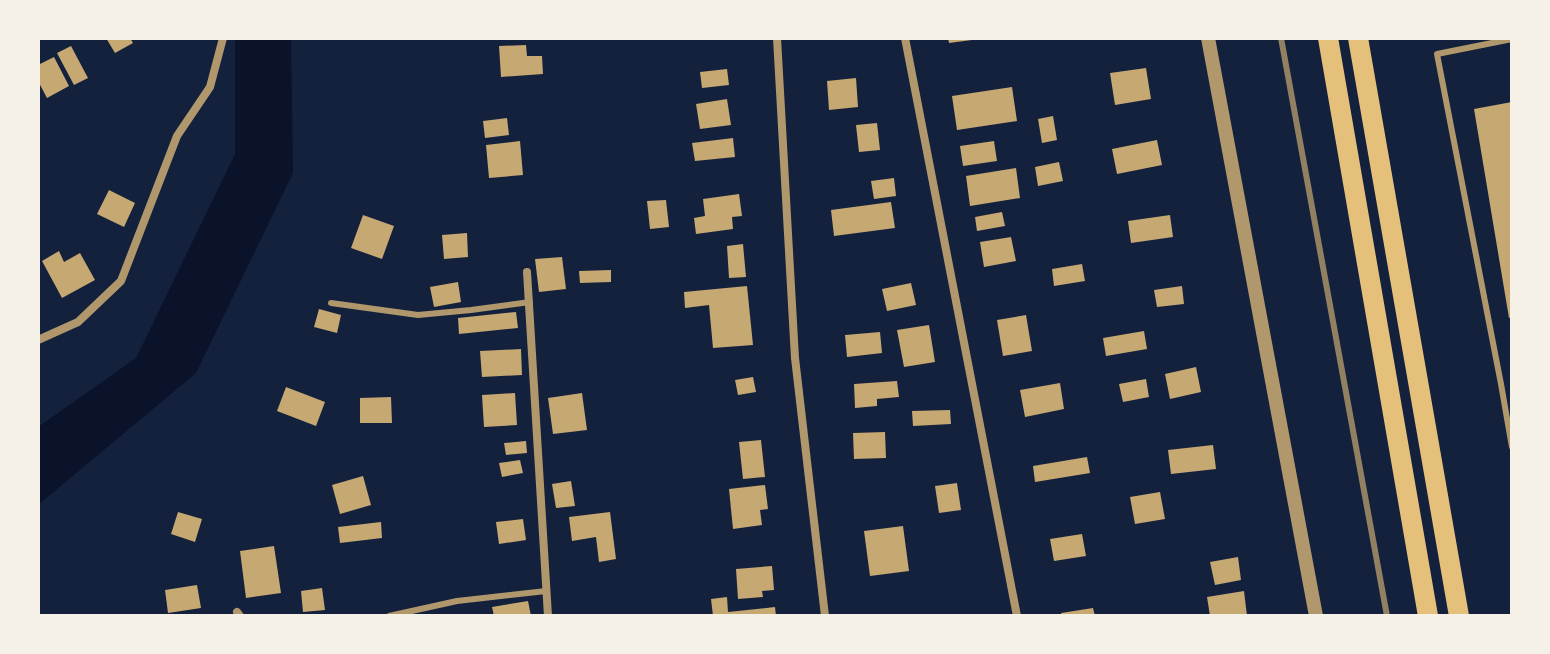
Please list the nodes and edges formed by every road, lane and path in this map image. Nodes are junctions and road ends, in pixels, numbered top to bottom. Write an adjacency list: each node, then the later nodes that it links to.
1 (223, 38): 11 (street)
2 (777, 38): 17 (street)
3 (905, 38): 18 (street)
4 (1208, 38): 19 (street)
5 (1328, 38): 20 (main road)
6 (1358, 38): 21 (main road)
7 (1512, 39): 12 (lane)
8 (527, 272): 9 (street)
9 (530, 302): 10 (lane); 14 (street)
10 (331, 303)
11 (38, 340)
12 (1510, 420): 13 (lane)
13 (1512, 447)
14 (546, 591): 15 (lane); 16 (street)
15 (389, 616)
16 (548, 616)
17 (825, 616)
18 (1017, 616)
19 (1316, 616)
20 (1428, 616)
21 (1459, 616)

